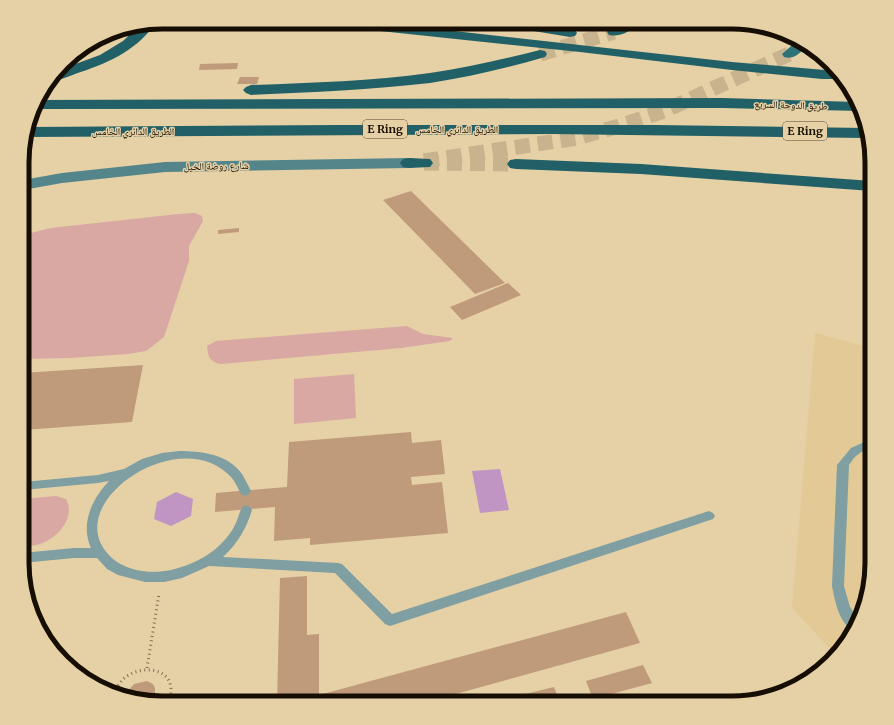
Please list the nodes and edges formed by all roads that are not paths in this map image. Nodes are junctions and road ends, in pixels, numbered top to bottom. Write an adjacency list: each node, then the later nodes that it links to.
1 (400, 29): 11 (highway)
2 (545, 29): 9 (highway)
3 (621, 29): 5 (highway)
4 (142, 31): 10 (highway)
5 (614, 32)
6 (798, 47): 8 (main road)
7 (540, 54): 13 (highway)
8 (789, 54)
9 (826, 68)
10 (63, 73)
11 (831, 74)
12 (42, 105): 13 (highway)
13 (63, 105): 14 (highway, طريق الدوحة السريع)
14 (852, 106)
15 (33, 132): 16 (highway, الطريق الدائري الخامس / E Ring)
16 (861, 133)
17 (419, 162): 19 (street, شارع روضة الخيل)
18 (516, 164): 20 (highway)
19 (29, 184)
20 (865, 185)
21 (865, 446): 30 (lane)
22 (128, 472): 23 (lane); 24 (lane); 27 (lane)
23 (29, 485)
24 (245, 491)
25 (246, 510): 29 (lane)
26 (709, 516): 29 (lane)
27 (99, 553): 28 (lane); 29 (lane)
28 (29, 557)
29 (207, 561)
30 (851, 621)

